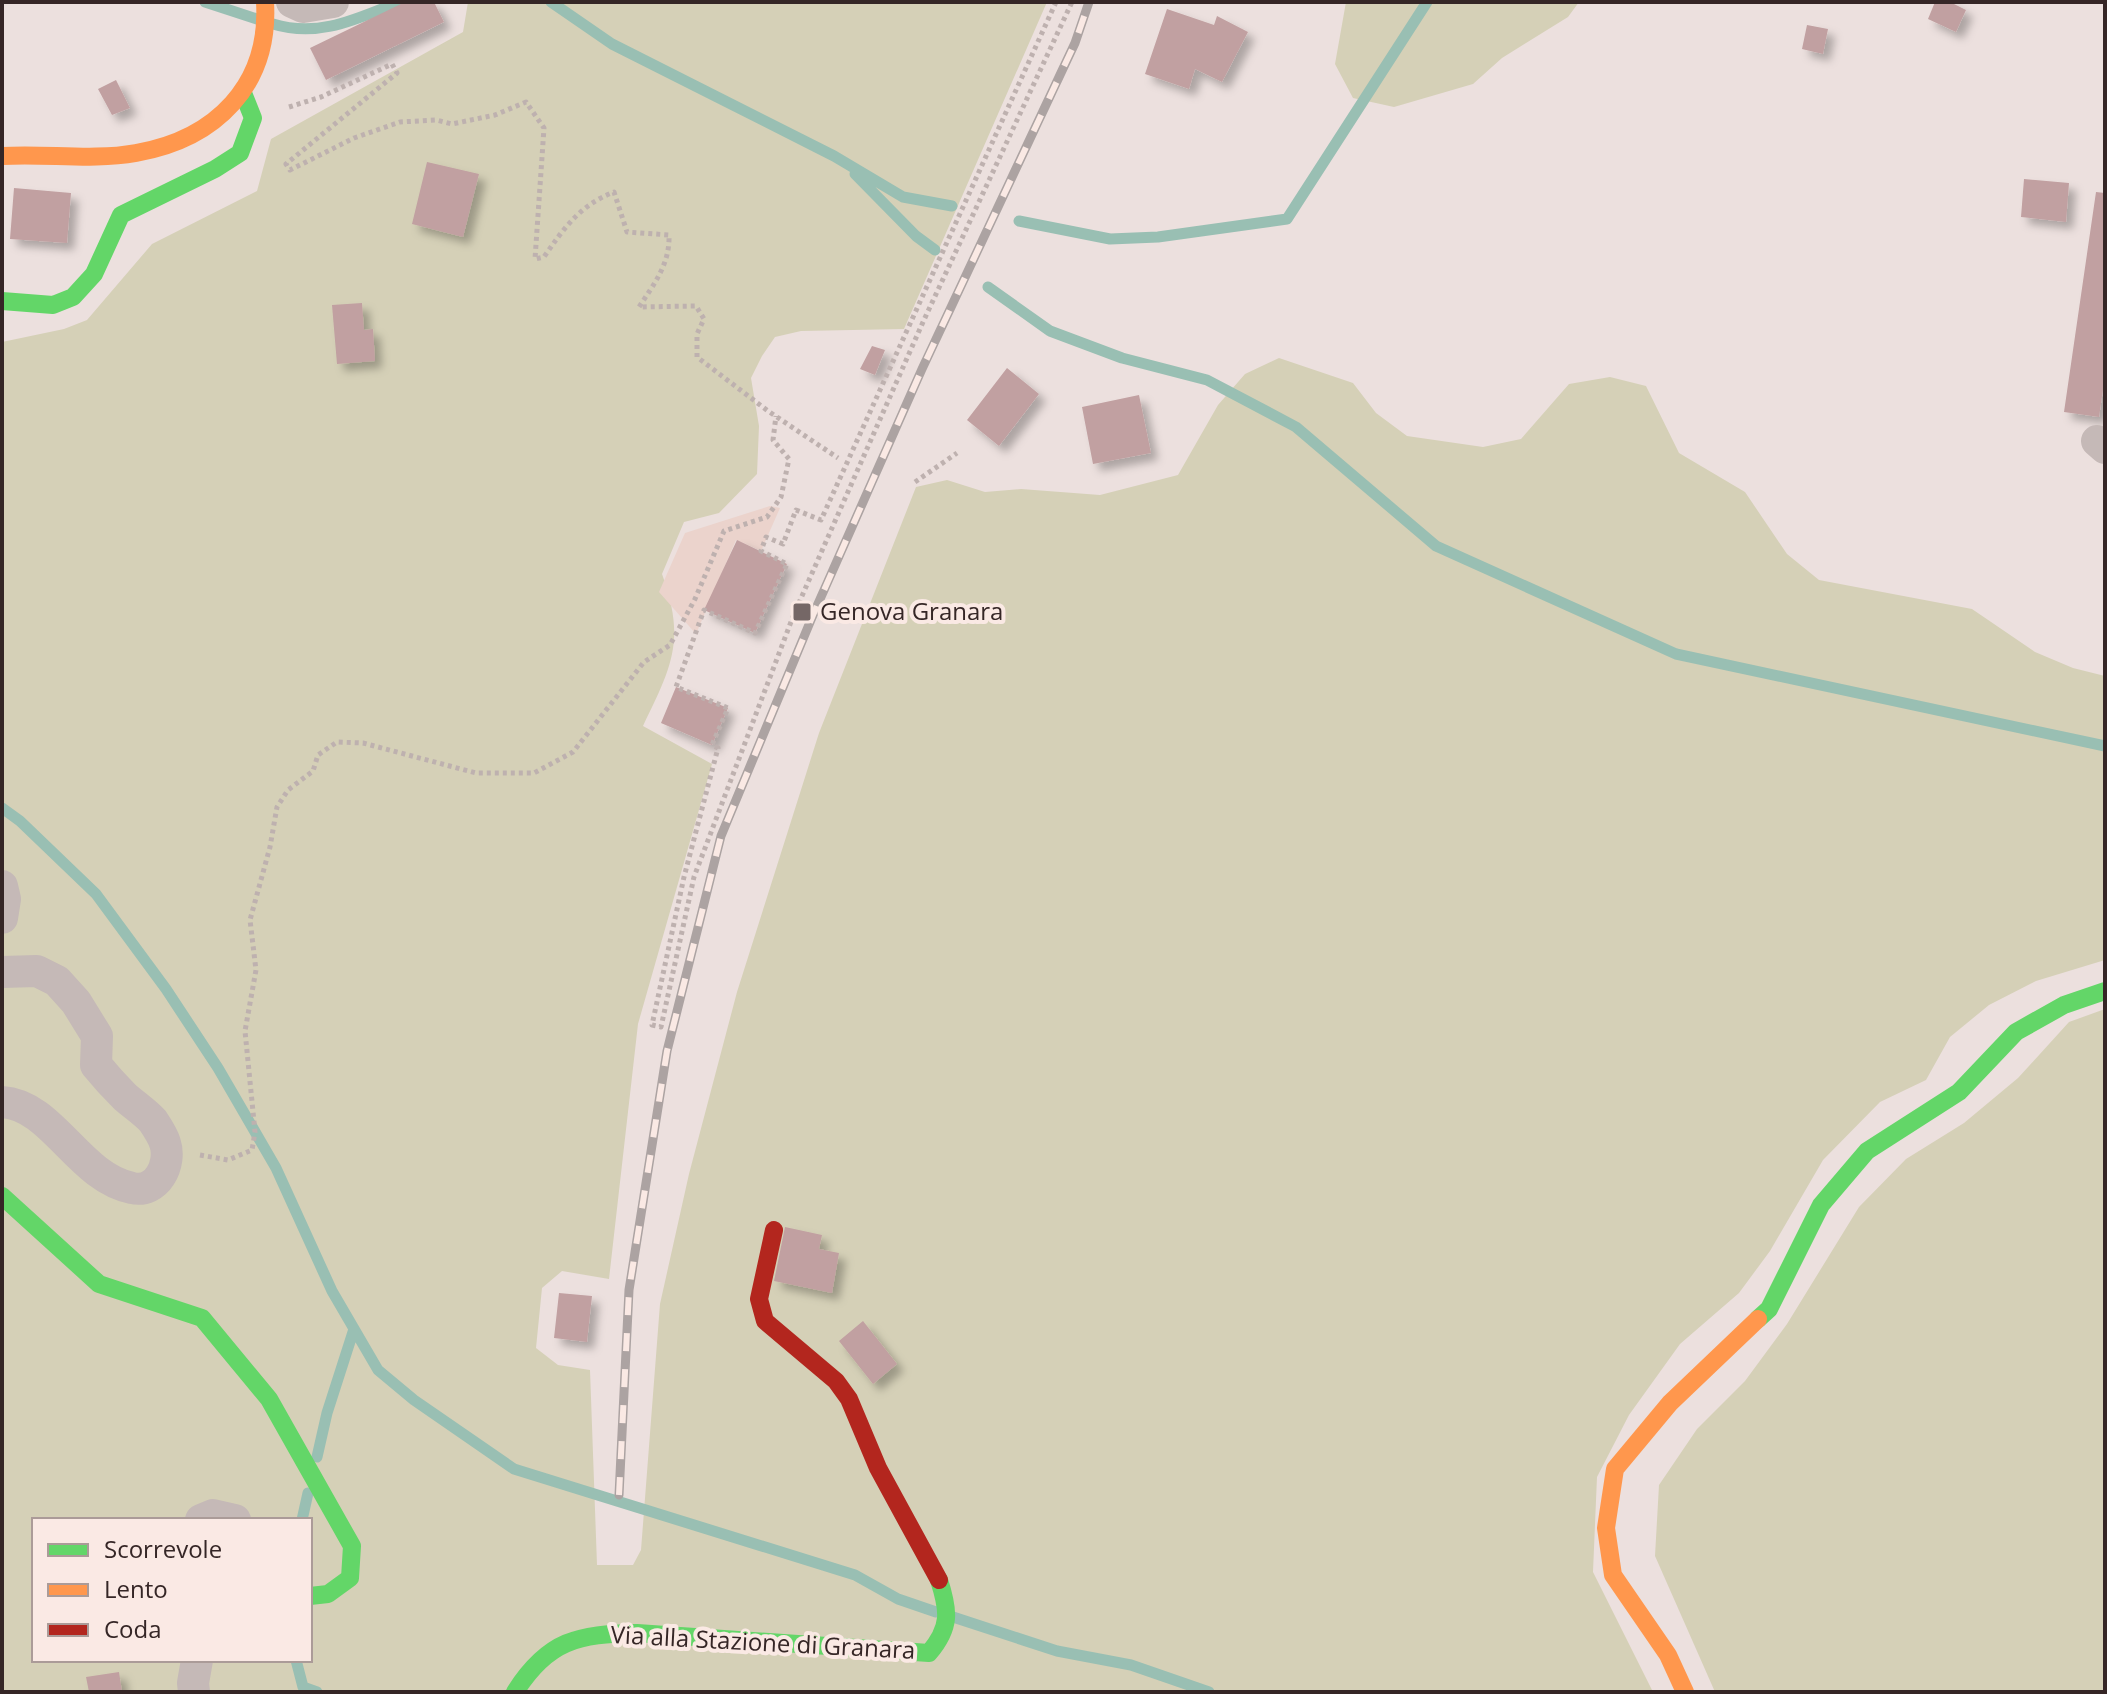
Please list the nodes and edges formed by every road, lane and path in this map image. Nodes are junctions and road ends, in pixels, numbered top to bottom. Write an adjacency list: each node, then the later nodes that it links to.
1 (333, 2): 4 (street)
2 (1056, 2): 14 (path)
3 (1072, 2): 14 (path)
4 (274, 5): 5 (street)
5 (243, 93): 6 (street); 7 (street)
6 (253, 118): 8 (street); 9 (path)
7 (2, 156)
8 (11, 306)
9 (776, 416): 11 (path); 13 (path)
10 (957, 453): 12 (path)
11 (838, 458)
12 (915, 482)
13 (695, 599): 14 (path); 20 (path)
14 (701, 619)
15 (2, 886): 16 (street)
16 (2, 918)
17 (2, 972): 20 (street)
18 (2105, 991): 29 (street)
19 (2, 1102): 20 (street)
20 (165, 1143)
21 (2, 1196): 25 (street)
22 (774, 1230): 28 (street, Via alla Stazione di Granara)
23 (206, 1518): 24 (street)
24 (226, 1518)
25 (312, 1596)
26 (197, 1662): 27 (street)
27 (194, 1692)
28 (515, 1692)
29 (1685, 1692)

